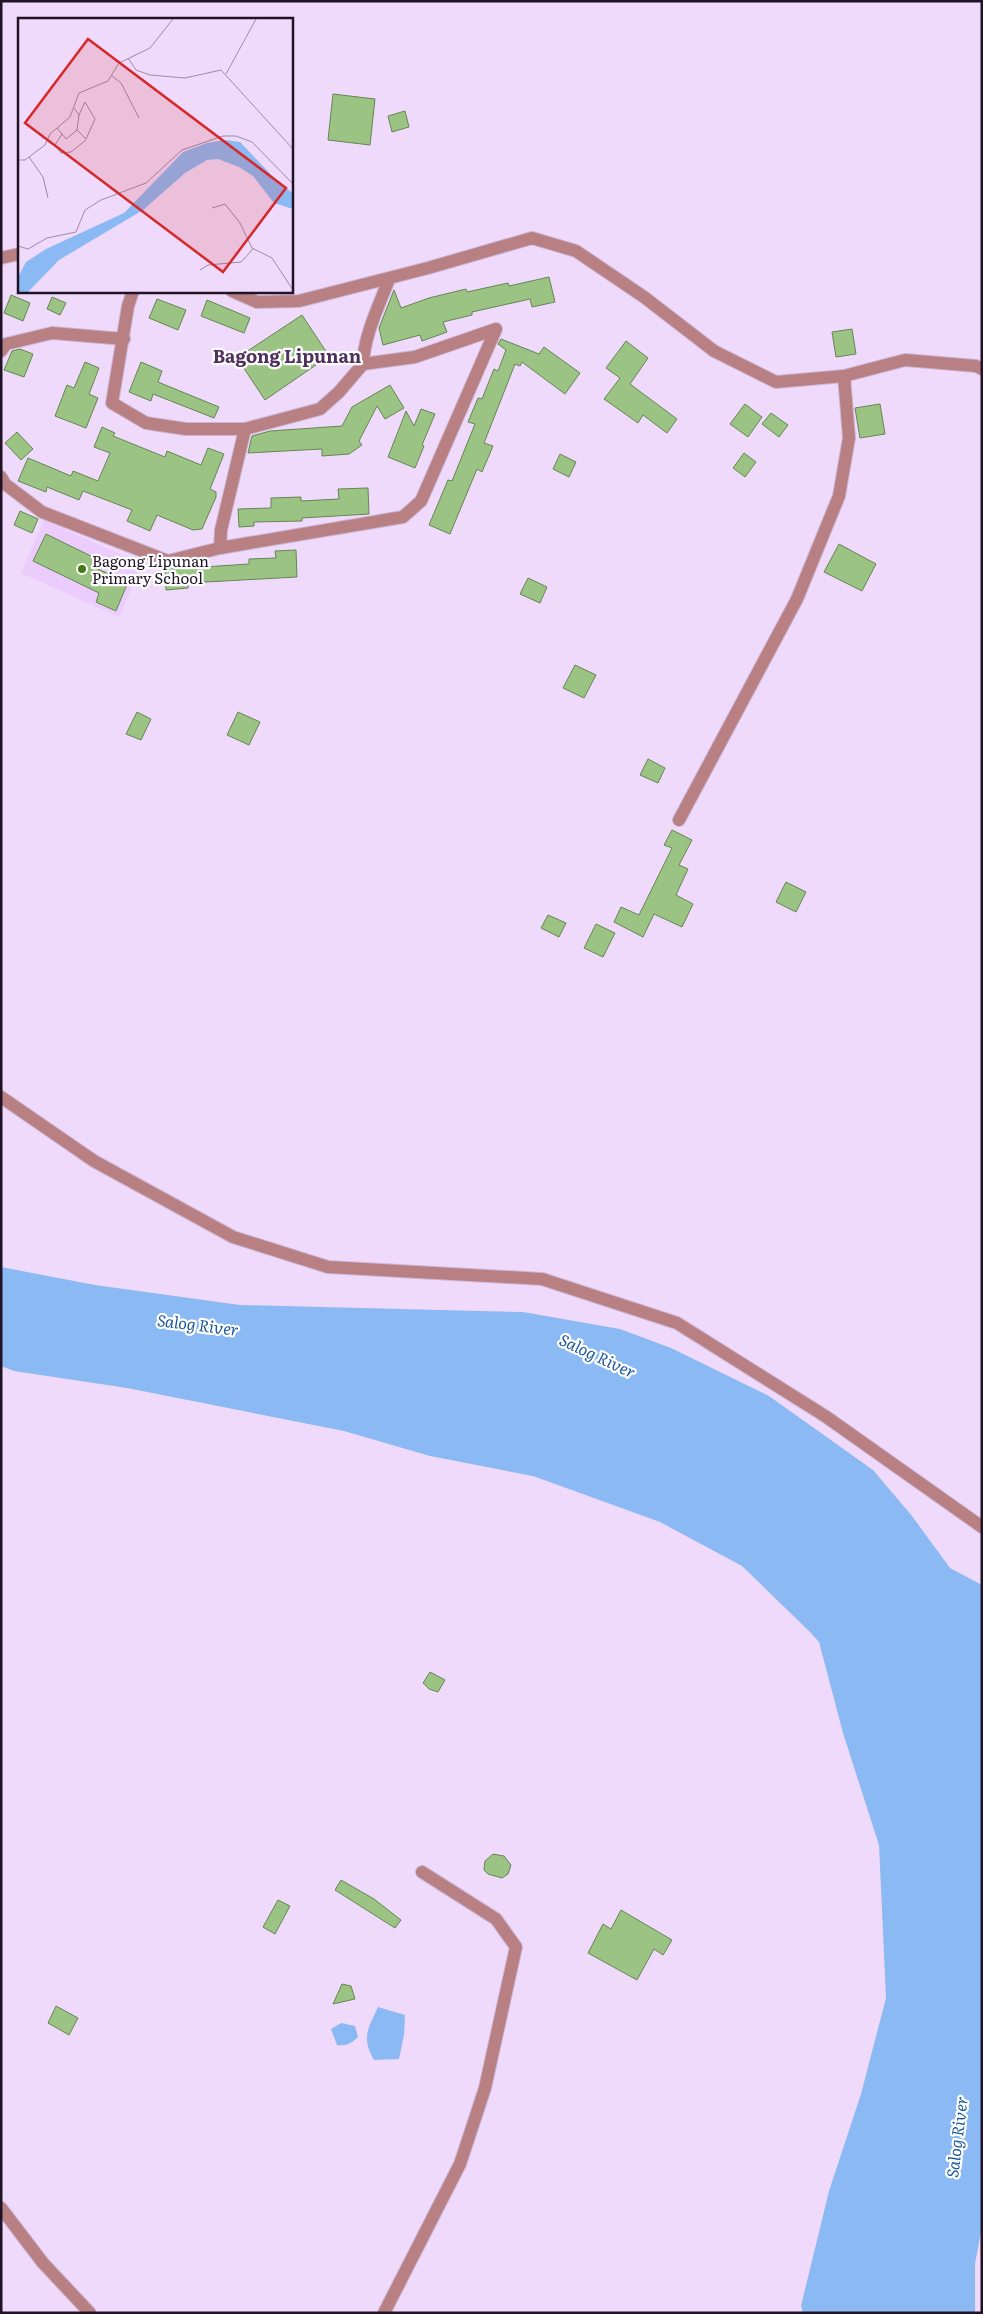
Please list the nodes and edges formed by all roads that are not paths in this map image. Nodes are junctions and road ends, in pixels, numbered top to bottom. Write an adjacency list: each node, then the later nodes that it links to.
1 (18, 254): 2 (street)
2 (1, 258)
3 (388, 279): 5 (street); 8 (street); 10 (street)
4 (133, 292): 6 (street)
5 (234, 292)
6 (124, 339): 7 (street); 11 (street)
7 (1, 351)
8 (362, 364): 11 (street); 13 (street)
9 (982, 368): 10 (street)
10 (844, 376): 14 (street)
11 (245, 429): 13 (street)
12 (1, 477): 13 (street)
13 (220, 548)
14 (679, 820)
15 (1, 1097): 16 (street)
16 (982, 1527)
17 (422, 1872): 20 (street)
18 (1, 2208): 19 (street)
19 (90, 2313)
20 (384, 2313)

